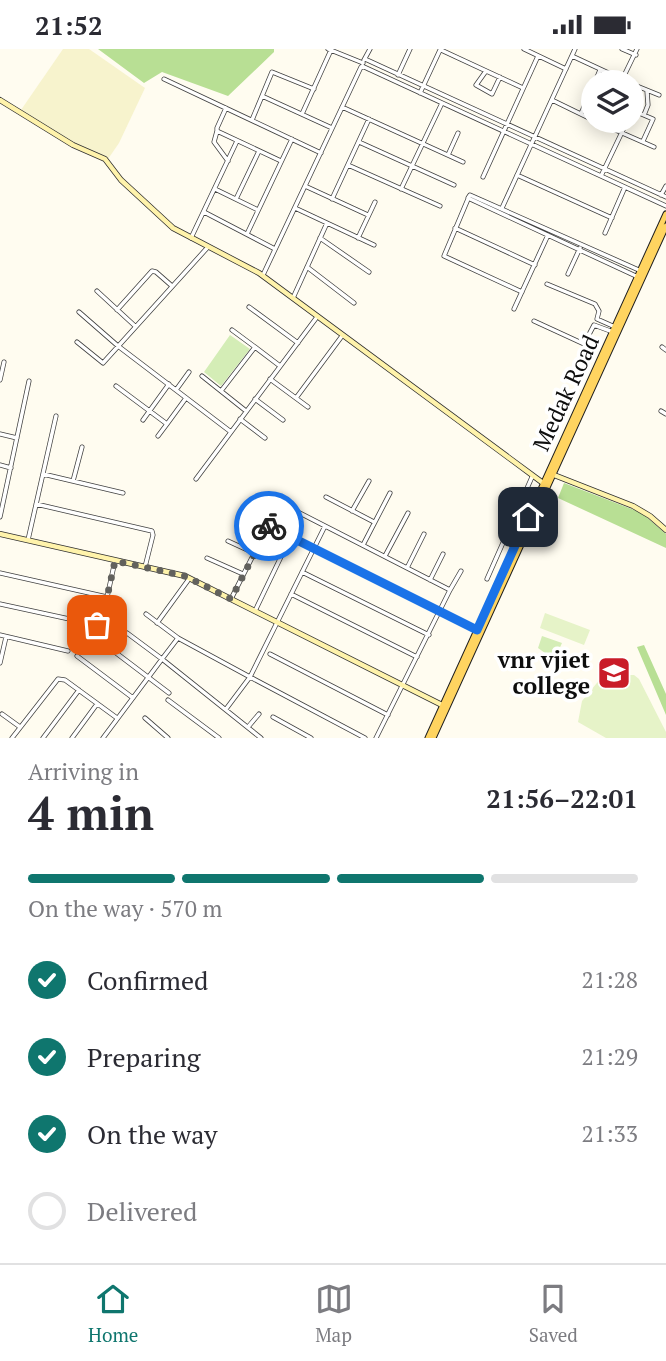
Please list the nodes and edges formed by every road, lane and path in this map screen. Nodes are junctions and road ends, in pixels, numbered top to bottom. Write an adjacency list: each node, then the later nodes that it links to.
1 (370, 49): 12 (street)
2 (410, 49): 17 (street)
3 (524, 49): 10 (street)
4 (575, 49): 11 (street)
5 (622, 49): 9 (street)
6 (637, 49): 9 (street)
7 (330, 50): 12 (street); 22 (street)
8 (441, 50): 16 (street); 20 (street)
9 (636, 55): 15 (street)
10 (538, 56): 13 (street); 21 (street)
11 (572, 56): 13 (street); 14 (street)
12 (363, 63): 17 (street); 25 (street); 32 (street)
13 (566, 69): 30 (street)
14 (600, 70)
15 (628, 70)
16 (486, 71): 18 (street); 18 (street)
17 (398, 75): 20 (street)
18 (500, 77): 21 (street)
19 (164, 79): 33 (street)
20 (423, 87): 25 (street); 28 (street)
21 (523, 88): 39 (street)
22 (314, 89): 27 (street); 34 (street)
23 (644, 89): 24 (street)
24 (647, 90): 26 (street); 36 (street)
25 (420, 93): 31 (street)
26 (659, 95)
27 (262, 96): 34 (street); 38 (street)
28 (445, 96): 31 (street); 39 (street)
29 (0, 100): 95 (street)
30 (552, 100): 35 (street); 45 (street)
31 (442, 103): 42 (street); 50 (street)
32 (342, 107): 37 (street); 40 (street)
33 (226, 108): 38 (street); 41 (street)
34 (302, 114): 40 (street)
35 (581, 114)
36 (644, 115): 49 (street)
37 (369, 119): 48 (street); 50 (street)
38 (251, 120): 46 (street)
39 (507, 125): 42 (street); 45 (street)
40 (332, 128): 54 (street)
41 (217, 131): 47 (street); 56 (street)
42 (504, 131): 51 (street); 64 (street)
43 (458, 133): 55 (street)
44 (622, 133): 49 (street); 61 (street)
45 (534, 137): 51 (street); 61 (street)
46 (292, 139): 54 (street); 57 (street)
47 (237, 141): 53 (street); 56 (street)
48 (359, 142): 59 (street); 60 (street)
49 (642, 142): 52 (street)
50 (422, 143): 55 (street); 60 (street)
51 (531, 144): 62 (street); 63 (street)
52 (654, 147)
53 (259, 151): 57 (street); 74 (street)
54 (321, 153): 66 (street)
55 (448, 155): 58 (street)
56 (228, 161): 69 (street)
57 (281, 161): 80 (street)
58 (463, 162)
59 (348, 165): 70 (street); 75 (street)
60 (412, 166): 65 (street); 70 (street)
61 (604, 169): 63 (street); 71 (street)
62 (517, 175): 81 (street); 85 (street)
63 (601, 176): 68 (street)
64 (483, 177)
65 (454, 184)
66 (305, 186): 75 (street); 79 (street)
67 (666, 186): 72 (street)
68 (625, 187): 73 (street); 85 (street)
69 (215, 189): 74 (street); 82 (street)
70 (401, 189): 77 (street)
71 (650, 190): 72 (street); 73 (street)
72 (664, 196)
73 (647, 197): 78 (street)
74 (236, 199): 80 (street)
75 (332, 199): 84 (street)
76 (375, 202): 84 (street)
77 (440, 206)
78 (666, 206)
79 (295, 208): 86 (street); 99 (street)
80 (258, 210): 91 (street)
81 (501, 210): 88 (street); 89 (street); 92 (street)
82 (204, 212): 91 (street); 95 (street)
83 (666, 214): 105 (main road, Medak Road)
84 (368, 215): 94 (street)
85 (612, 218): 90 (street)
86 (327, 223): 93 (street); 94 (street)
87 (666, 226): 144 (main road, Medak Road)
88 (455, 227): 101 (street); 110 (street)
89 (551, 230): 92 (street); 96 (street)
90 (605, 233)
91 (247, 234): 99 (street)
92 (548, 235): 100 (street); 101 (street)
93 (320, 237): 102 (street); 103 (street)
94 (358, 237): 97 (street)
95 (191, 238): 98 (street)
96 (581, 244): 100 (street); 105 (street)
97 (374, 245)
98 (208, 247): 106 (street); 108 (street)
99 (275, 249): 106 (street)
100 (579, 249): 104 (street); 105 (street)
101 (535, 265): 110 (street)
102 (307, 267): 111 (street); 112 (street)
103 (369, 272)
104 (568, 274)
105 (639, 274): 123 (main road, Medak Road)
106 (262, 276): 111 (street)
107 (547, 284): 118 (street)
108 (172, 286): 115 (street); 121 (street)
109 (97, 291): 115 (street)
110 (522, 292): 114 (street)
111 (293, 299): 117 (street)
112 (354, 303)
113 (249, 307): 126 (street)
114 (514, 309)
115 (117, 310): 121 (street)
116 (79, 312): 127 (street)
117 (317, 317): 124 (street); 126 (street)
118 (597, 319): 120 (street); 123 (street)
119 (534, 321): 120 (street)
120 (594, 325): 123 (street)
121 (135, 326): 127 (street)
122 (233, 330): 128 (street)
123 (614, 330): 144 (main road, Medak Road)
124 (342, 336): 142 (street); 165 (street)
125 (77, 342): 127 (street)
126 (298, 343): 130 (street)
127 (118, 346): 137 (street)
128 (255, 347): 130 (street); 140 (street)
129 (4, 362): 131 (street)
130 (280, 366): 134 (street)
131 (1, 371): 135 (street)
132 (189, 372): 139 (street)
133 (202, 376): 140 (street)
134 (270, 379): 142 (street); 143 (street)
135 (0, 380)
136 (29, 381): 158 (street)
137 (169, 384): 139 (street); 146 (street)
138 (116, 386): 146 (street)
139 (176, 390): 141 (street)
140 (221, 391): 147 (street)
141 (186, 398): 154 (street); 155 (street)
142 (296, 398): 145 (street)
143 (255, 399): 147 (street); 152 (street)
144 (585, 399): 164 (main road, Medak Road); 169 (main road, Medak Road)
145 (308, 407)
146 (149, 411): 153 (street); 154 (street)
147 (246, 411): 151 (street)
148 (661, 411): 149 (street)
149 (666, 414)
150 (56, 416): 163 (street)
151 (240, 419): 155 (street); 159 (street)
152 (283, 420)
153 (143, 421)
154 (167, 424): 157 (street)
155 (231, 432): 166 (street)
156 (0, 434): 158 (street)
157 (158, 436)
158 (17, 438): 162 (street)
159 (265, 438)
160 (82, 447): 167 (street)
161 (0, 465): 162 (street)
162 (10, 468): 177 (street)
163 (43, 474): 167 (street); 173 (street)
164 (554, 475): 180 (street); 255 (main road, Medak Road)
165 (532, 477): 169 (street); 200 (street)
166 (196, 479)
167 (73, 481): 170 (street)
168 (369, 481): 175 (street)
169 (543, 483): 214 (main road, Medak Road)
170 (123, 493)
171 (390, 493): 178 (street)
172 (326, 497): 175 (street)
173 (36, 503): 184 (street); 193 (street)
174 (288, 507): 179 (street)
175 (352, 511): 178 (street)
176 (408, 513): 190 (street)
177 (0, 517)
178 (374, 522): 186 (street)
179 (325, 526): 186 (street); 187 (street)
180 (666, 530)
181 (0, 534): 184 (street)
182 (424, 534): 194 (street)
183 (291, 536): 187 (street); 188 (street); 207 (street)
184 (28, 540): 192 (street)
185 (228, 541): 188 (street)
186 (363, 545): 190 (street)
187 (314, 547): 196 (street); 208 (street)
188 (254, 553): 198 (street)
189 (443, 554): 201 (street)
190 (385, 557): 194 (street)
191 (207, 558): 198 (street)
192 (115, 561): 193 (street); 204 (street)
193 (145, 567): 199 (street)
194 (407, 568): 201 (street)
195 (461, 571): 202 (street)
196 (302, 572): 203 (street); 217 (street)
197 (0, 573): 204 (street)
198 (243, 574): 205 (street)
199 (189, 578): 205 (street); 210 (street)
200 (486, 579)
201 (430, 580): 202 (street)
202 (450, 590): 208 (street)
203 (291, 594): 211 (street); 224 (street)
204 (107, 597): 212 (street)
205 (231, 599): 207 (street)
206 (0, 604): 212 (street)
207 (255, 611): 211 (street)
208 (441, 612): 214 (street); 217 (street)
209 (146, 614): 210 (street)
210 (157, 622): 219 (street)
211 (277, 622): 228 (street); 229 (street)
212 (97, 625): 213 (street)
213 (109, 628)
214 (477, 630): 235 (main road, Medak Road)
215 (127, 633): 225 (street)
216 (0, 635): 218 (street)
217 (429, 635): 224 (street)
218 (6, 637): 221 (street); 226 (street)
219 (178, 639): 225 (street); 228 (street)
220 (99, 640): 227 (street)
221 (68, 651)
222 (270, 654): 239 (street)
223 (77, 656): 232 (street)
224 (417, 657): 229 (street)
225 (162, 659): 227 (street); 236 (street)
226 (0, 663)
227 (148, 677): 231 (street); 232 (street)
228 (250, 677): 236 (street); 253 (street)
229 (402, 686): 235 (street); 239 (street)
230 (79, 690): 234 (street); 243 (street); 246 (street)
231 (169, 693)
232 (133, 698): 241 (street)
233 (167, 700): 250 (street)
234 (97, 704): 241 (street); 247 (street)
235 (442, 705): 255 (main road, Medak Road)
236 (226, 709): 244 (street)
237 (2, 714): 243 (street)
238 (259, 714): 244 (street)
239 (388, 715): 254 (street)
240 (273, 717): 252 (street)
241 (117, 718): 248 (street)
242 (145, 718): 249 (street)
243 (20, 727): 245 (street)
244 (248, 727): 251 (street)
245 (12, 738)
246 (43, 738)
247 (72, 738)
248 (103, 738)
249 (167, 738)
250 (219, 738)
251 (261, 738)
252 (311, 738)
253 (365, 738)
254 (376, 738)
255 (430, 738)

